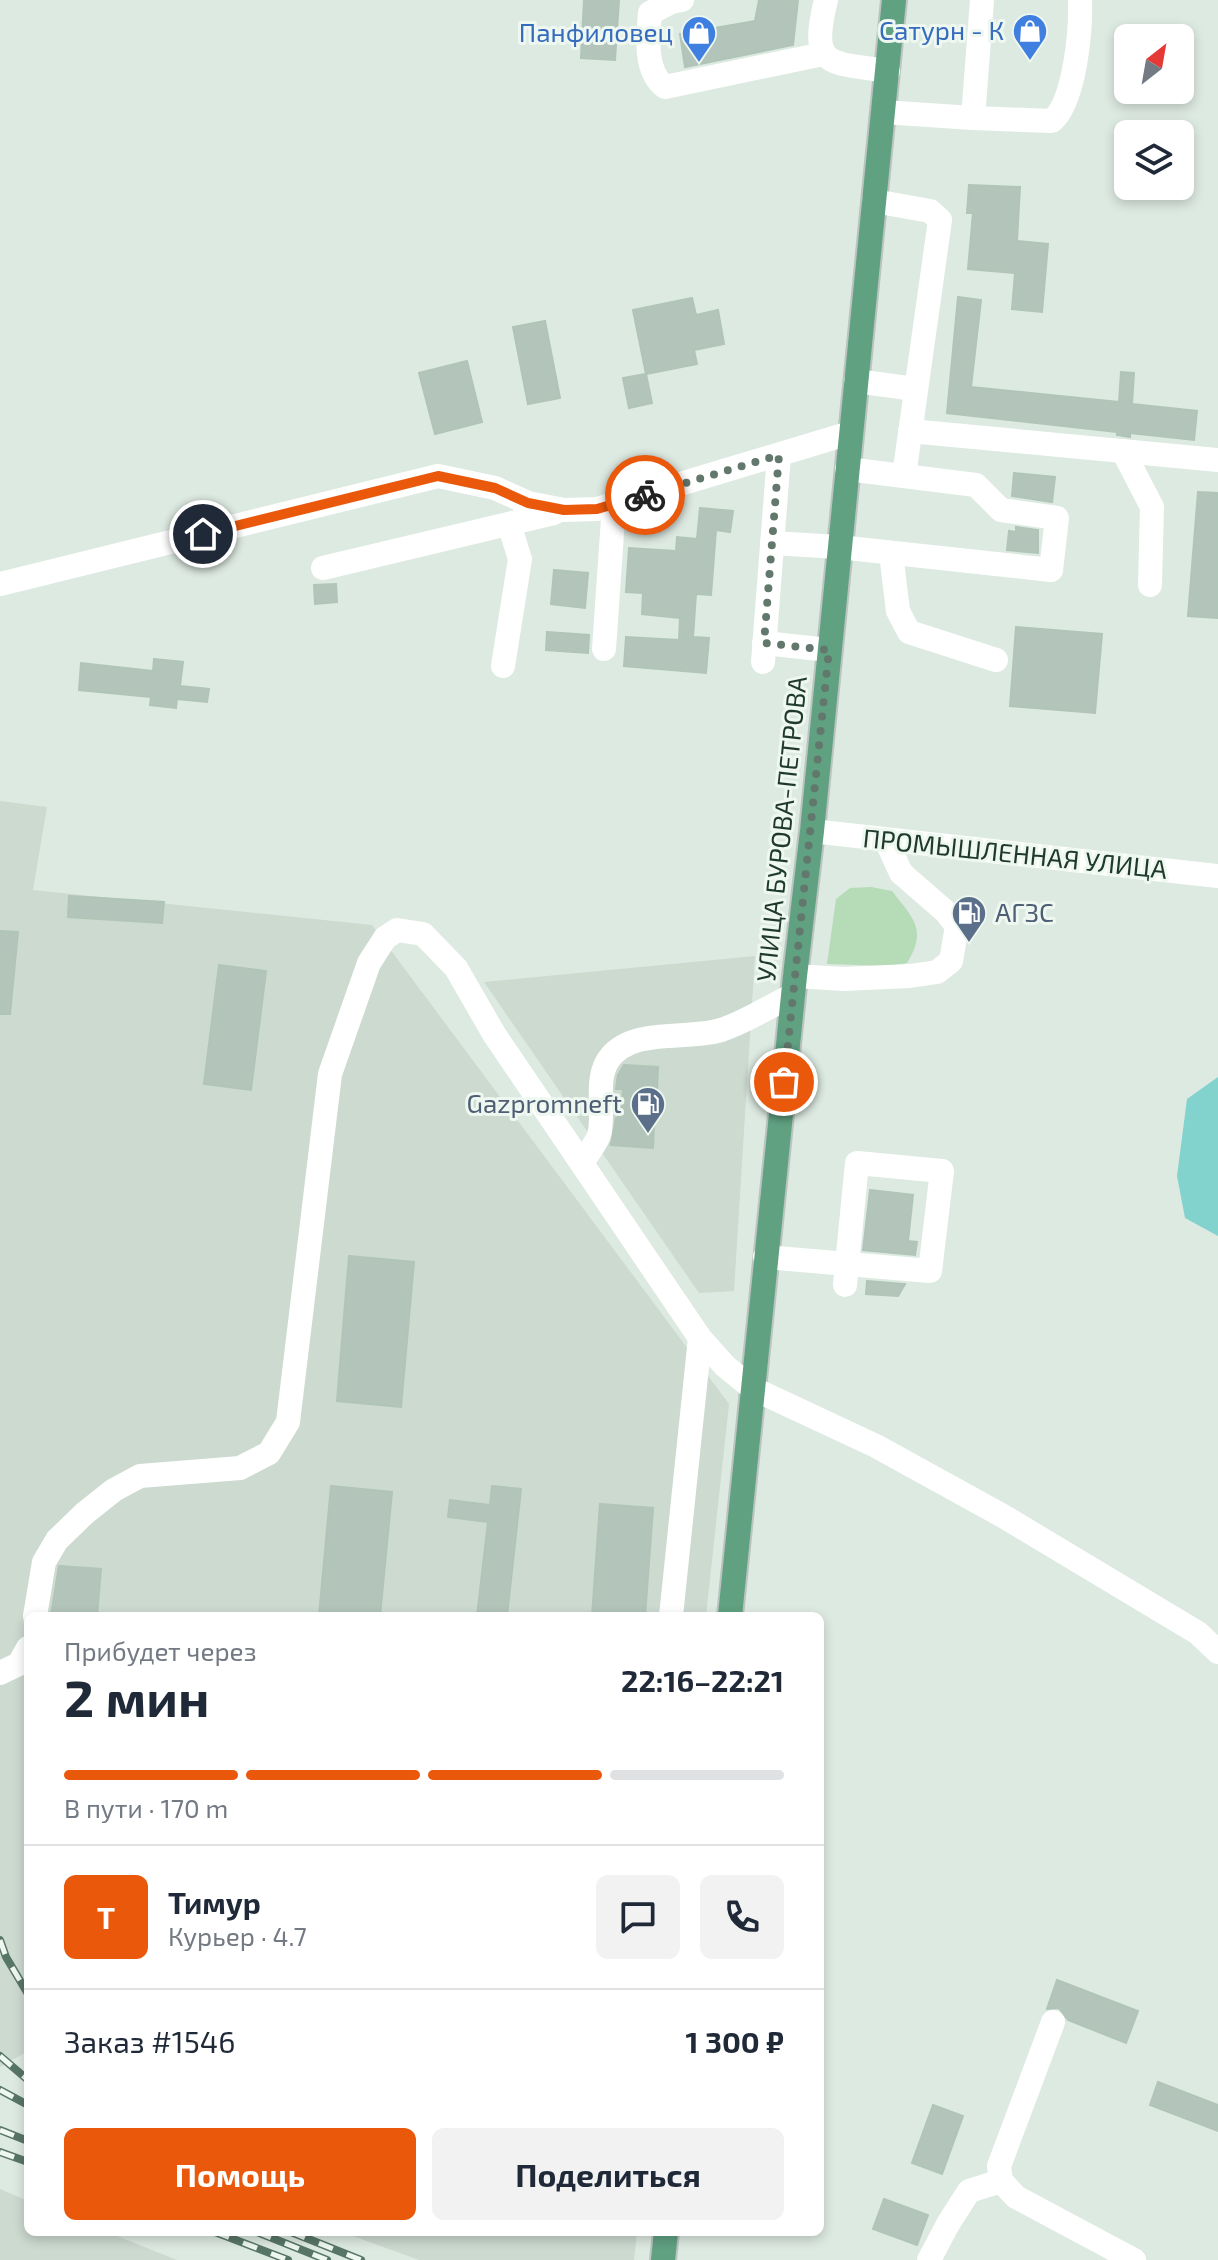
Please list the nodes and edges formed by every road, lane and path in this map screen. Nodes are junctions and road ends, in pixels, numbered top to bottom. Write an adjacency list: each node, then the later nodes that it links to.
1 (682, 0): 6 (street)
2 (826, 0): 6 (street)
3 (894, 0): 7 (main road, УЛИЦА БУРОВА-ПЕТРОВА)
4 (982, 0): 9 (street)
5 (1080, 0): 9 (street)
6 (823, 54): 7 (street)
7 (888, 71): 8 (main road, УЛИЦА БУРОВА-ПЕТРОВА)
8 (883, 112): 9 (street); 10 (main road, УЛИЦА БУРОВА-ПЕТРОВА)
9 (973, 118)
10 (874, 201): 11 (main road, УЛИЦА БУРОВА-ПЕТРОВА); 12 (street)
11 (856, 381): 12 (street); 14 (main road, УЛИЦА БУРОВА-ПЕТРОВА)
12 (915, 389): 13 (street)
13 (910, 431): 15 (street); 19 (street)
14 (850, 433): 16 (street); 18 (main road, УЛИЦА БУРОВА-ПЕТРОВА)
15 (1123, 451): 17 (street); 28 (street)
16 (779, 455): 20 (street); 23 (street)
17 (1218, 460)
18 (847, 469): 19 (street); 24 (main road, УЛИЦА БУРОВА-ПЕТРОВА)
19 (904, 476): 25 (street)
20 (614, 504): 21 (street); 29 (street)
21 (564, 510): 22 (street); 27 (street)
22 (509, 524): 26 (street); 32 (street)
23 (772, 543): 24 (street); 30 (street)
24 (839, 547): 25 (street); 30 (main road, УЛИЦА БУРОВА-ПЕТРОВА)
25 (891, 553): 31 (street)
26 (323, 568)
27 (0, 584)
28 (1150, 585)
29 (604, 649)
30 (829, 650): 33 (main road, УЛИЦА БУРОВА-ПЕТРОВА)
31 (996, 660)
32 (503, 666)
33 (812, 831): 34 (street, ПРОМЫШЛЕННАЯ УЛИЦА); 36 (main road, УЛИЦА БУРОВА-ПЕТРОВА)
34 (886, 840): 35 (street, ПРОМЫШЛЕННАЯ УЛИЦА); 36 (street)
35 (1218, 876)
36 (794, 985): 37 (street); 38 (main road, УЛИЦА БУРОВА-ПЕТРОВА)
37 (583, 1161): 40 (street); 42 (street)
38 (765, 1257): 39 (street); 41 (main road, УЛИЦА БУРОВА-ПЕТРОВА)
39 (846, 1275): 39 (street)
40 (700, 1338): 41 (street); 43 (street)
41 (752, 1388): 44 (main road, УЛИЦА БУРОВА-ПЕТРОВА); 45 (street)
42 (36, 1612)
43 (671, 1612)
44 (730, 1612)
45 (1218, 1652)
46 (24, 1655): 47 (street)
47 (0, 1673)
48 (1053, 2022): 49 (street)
49 (1001, 2181): 52 (street); 53 (street)
50 (666, 2236): 51 (main road)
51 (663, 2260)
52 (929, 2260)
53 (1134, 2260)

